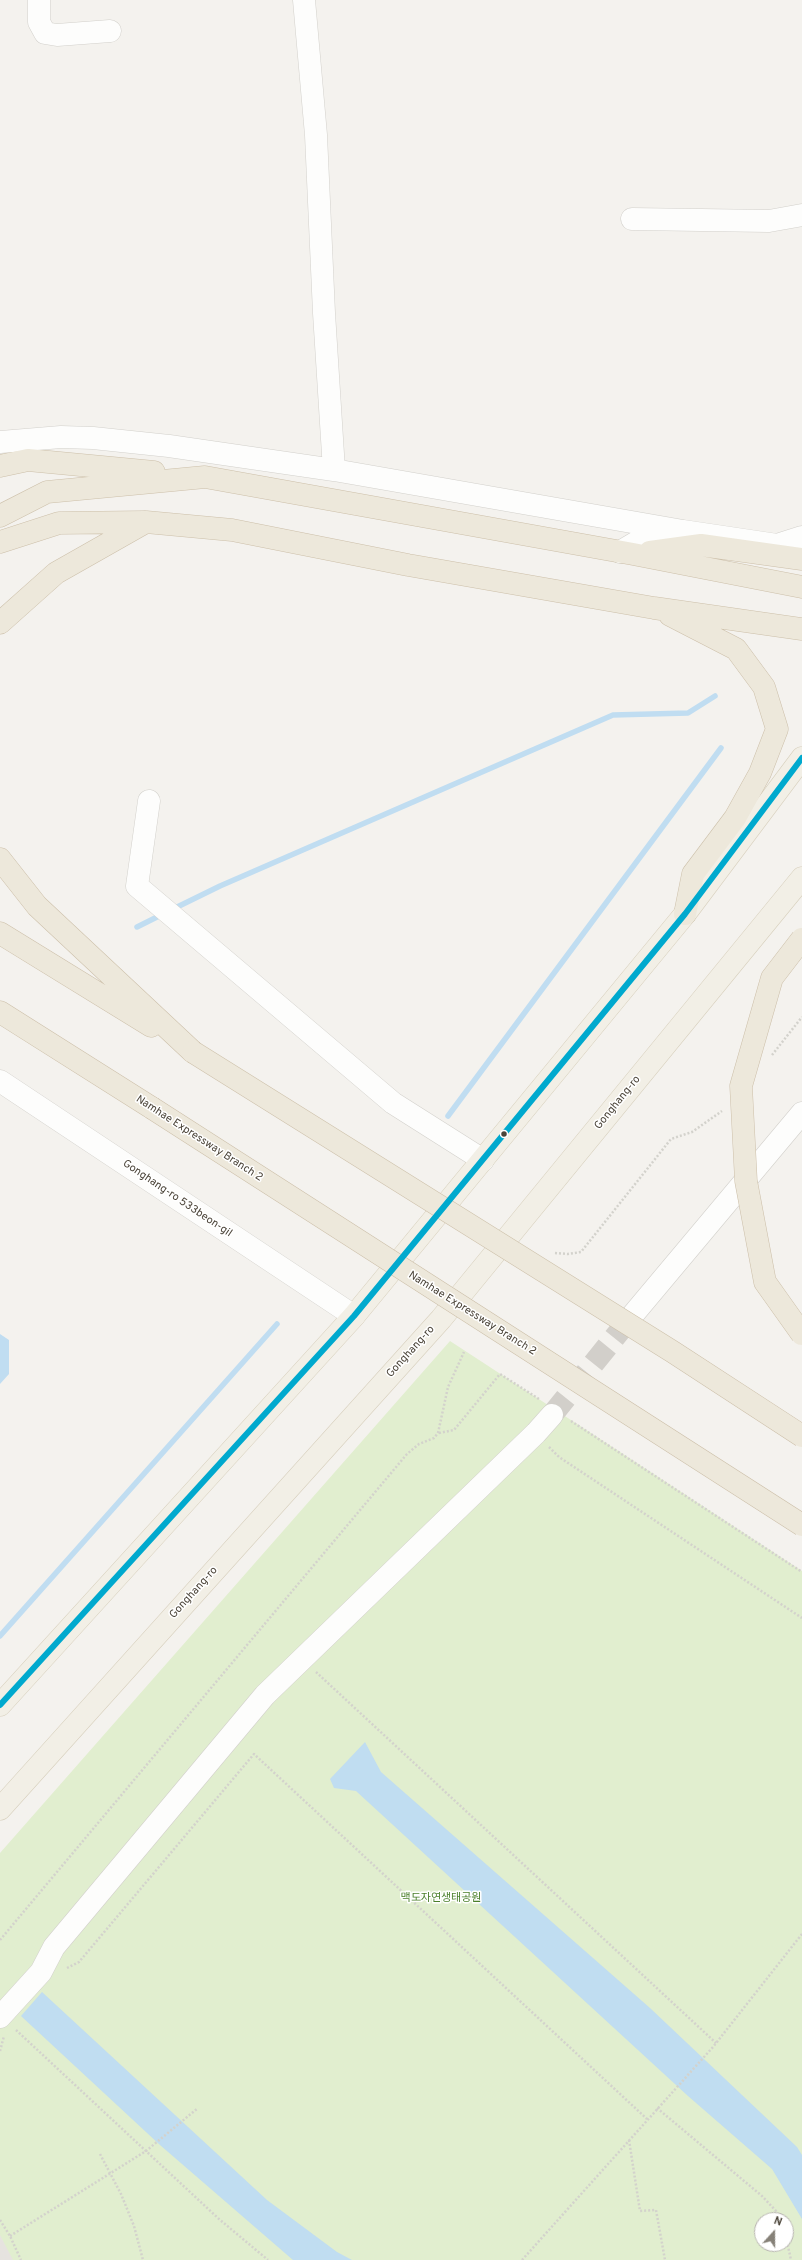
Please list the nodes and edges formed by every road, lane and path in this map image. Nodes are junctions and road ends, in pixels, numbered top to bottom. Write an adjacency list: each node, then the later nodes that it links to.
1 (39, 0): 3 (street)
2 (304, 0): 10 (street)
3 (110, 31)
4 (802, 215): 5 (street)
5 (632, 219)
6 (0, 442): 10 (street)
7 (28, 460): 8 (highway); 9 (highway); 11 (highway)
8 (0, 466)
9 (0, 470)
10 (334, 470): 14 (street)
11 (205, 477): 12 (highway); 17 (highway)
12 (0, 516)
13 (146, 522): 16 (highway); 20 (highway); 21 (highway)
14 (683, 531): 15 (street); 17 (street)
15 (802, 537)
16 (0, 542)
17 (627, 553): 18 (highway); 19 (highway)
18 (802, 559)
19 (802, 587)
20 (654, 608): 22 (highway); 27 (highway)
21 (0, 623)
22 (802, 629)
23 (802, 758): 27 (main road)
24 (149, 801): 37 (street)
25 (0, 859): 32 (highway)
26 (802, 878): 52 (main road, Gonghang-ro)
27 (685, 914): 37 (main road)
28 (0, 933): 32 (highway)
29 (802, 939): 41 (highway, bridge)
30 (0, 1012): 47 (highway, Namhae Expressway Branch 2, bridge)
31 (802, 1017): 33 (path)
32 (193, 1052): 45 (highway, bridge)
33 (770, 1057)
34 (0, 1081): 39 (street, Gonghang-ro 533beon-gil)
35 (726, 1106): 38 (path)
36 (802, 1113): 40 (street)
37 (483, 1160): 39 (main road)
38 (555, 1253)
39 (354, 1316): 51 (main road)
40 (631, 1317)
41 (802, 1334)
42 (464, 1352): 54 (path)
43 (552, 1414): 44 (street)
44 (536, 1433): 49 (path); 50 (street)
45 (802, 1436)
46 (630, 1460): 48 (path)
47 (802, 1525)
48 (802, 1572)
49 (802, 1618)
50 (302, 1660): 56 (street); 57 (path)
51 (0, 1705)
52 (0, 1809)
53 (802, 1934): 57 (path)
54 (0, 1940)
55 (65, 1969): 61 (path)
56 (6, 2026): 58 (path); 63 (path)
57 (716, 2043): 60 (path)
58 (0, 2051)
59 (198, 2108): 63 (path)
60 (657, 2108): 61 (path); 66 (path)
61 (647, 2119): 62 (path)
62 (629, 2140): 72 (path); 73 (path)
63 (146, 2151): 65 (path); 71 (path)
64 (100, 2154): 65 (path)
65 (110, 2174): 68 (path); 70 (path)
66 (776, 2212)
67 (0, 2220): 68 (path)
68 (10, 2236): 69 (path)
69 (21, 2260)
70 (143, 2260)
71 (268, 2260)
72 (522, 2260)
73 (665, 2260)

